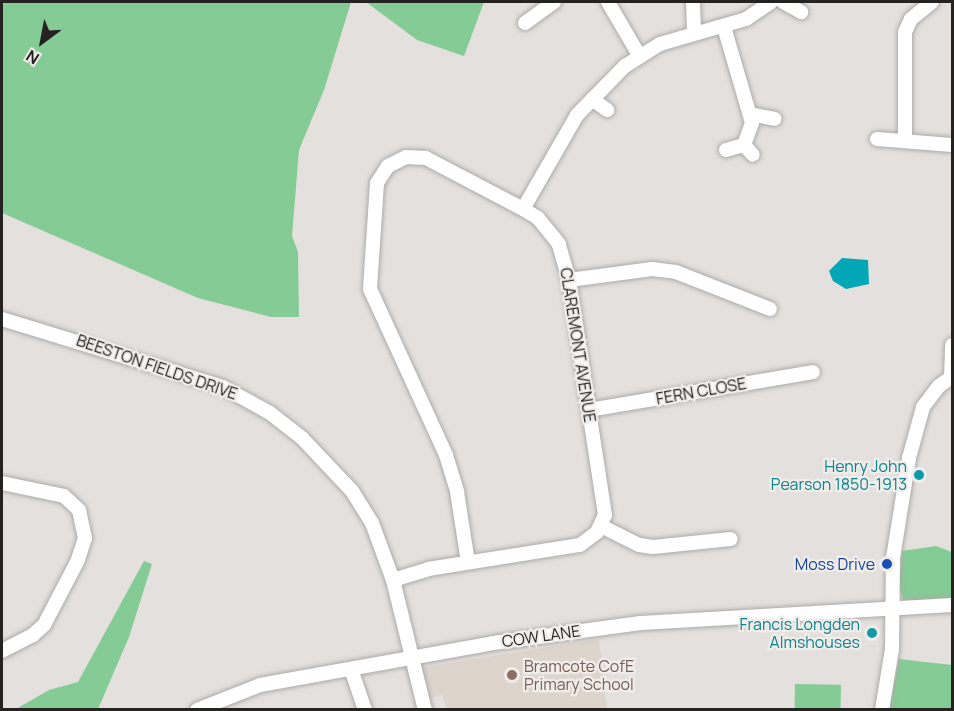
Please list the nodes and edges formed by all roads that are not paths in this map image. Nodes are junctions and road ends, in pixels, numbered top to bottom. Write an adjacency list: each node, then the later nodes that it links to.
1 (608, 2): 11 (street)
2 (693, 2): 10 (street)
3 (771, 2): 9 (street)
4 (783, 2): 7 (street)
5 (932, 2): 17 (street)
6 (546, 3): 8 (street)
7 (801, 12)
8 (525, 23)
9 (724, 27): 10 (street); 14 (street)
10 (694, 33): 11 (street)
11 (639, 55): 12 (street)
12 (592, 99): 13 (street); 20 (street)
13 (607, 110)
14 (750, 114): 15 (street); 19 (street)
15 (775, 119)
16 (877, 138): 17 (street)
17 (905, 141): 18 (street)
18 (952, 145)
19 (726, 150)
20 (523, 209): 21 (street, CLAREMONT AVENUE); 31 (street, CLAREMONT AVENUE)
21 (569, 280): 22 (street); 27 (street, CLAREMONT AVENUE)
22 (770, 309)
23 (2, 319): 32 (street, BEESTON FIELDS DRIVE)
24 (952, 345): 26 (street)
25 (813, 372): 27 (street, FERN CLOSE)
26 (952, 378): 34 (street)
27 (589, 410): 29 (street, CLAREMONT AVENUE)
28 (2, 483): 35 (street)
29 (601, 526): 30 (street); 31 (street)
30 (730, 539)
31 (468, 562): 32 (street)
32 (393, 580): 36 (street, BEESTON FIELDS DRIVE)
33 (952, 604): 34 (street)
34 (892, 607): 36 (street, COW LANE); 41 (street)
35 (2, 651)
36 (411, 658): 37 (street, COW LANE); 40 (street, BEESTON FIELDS DRIVE)
37 (351, 669): 38 (street, COW LANE); 39 (street)
38 (197, 710)
39 (365, 710)
40 (425, 710)
41 (882, 710)

